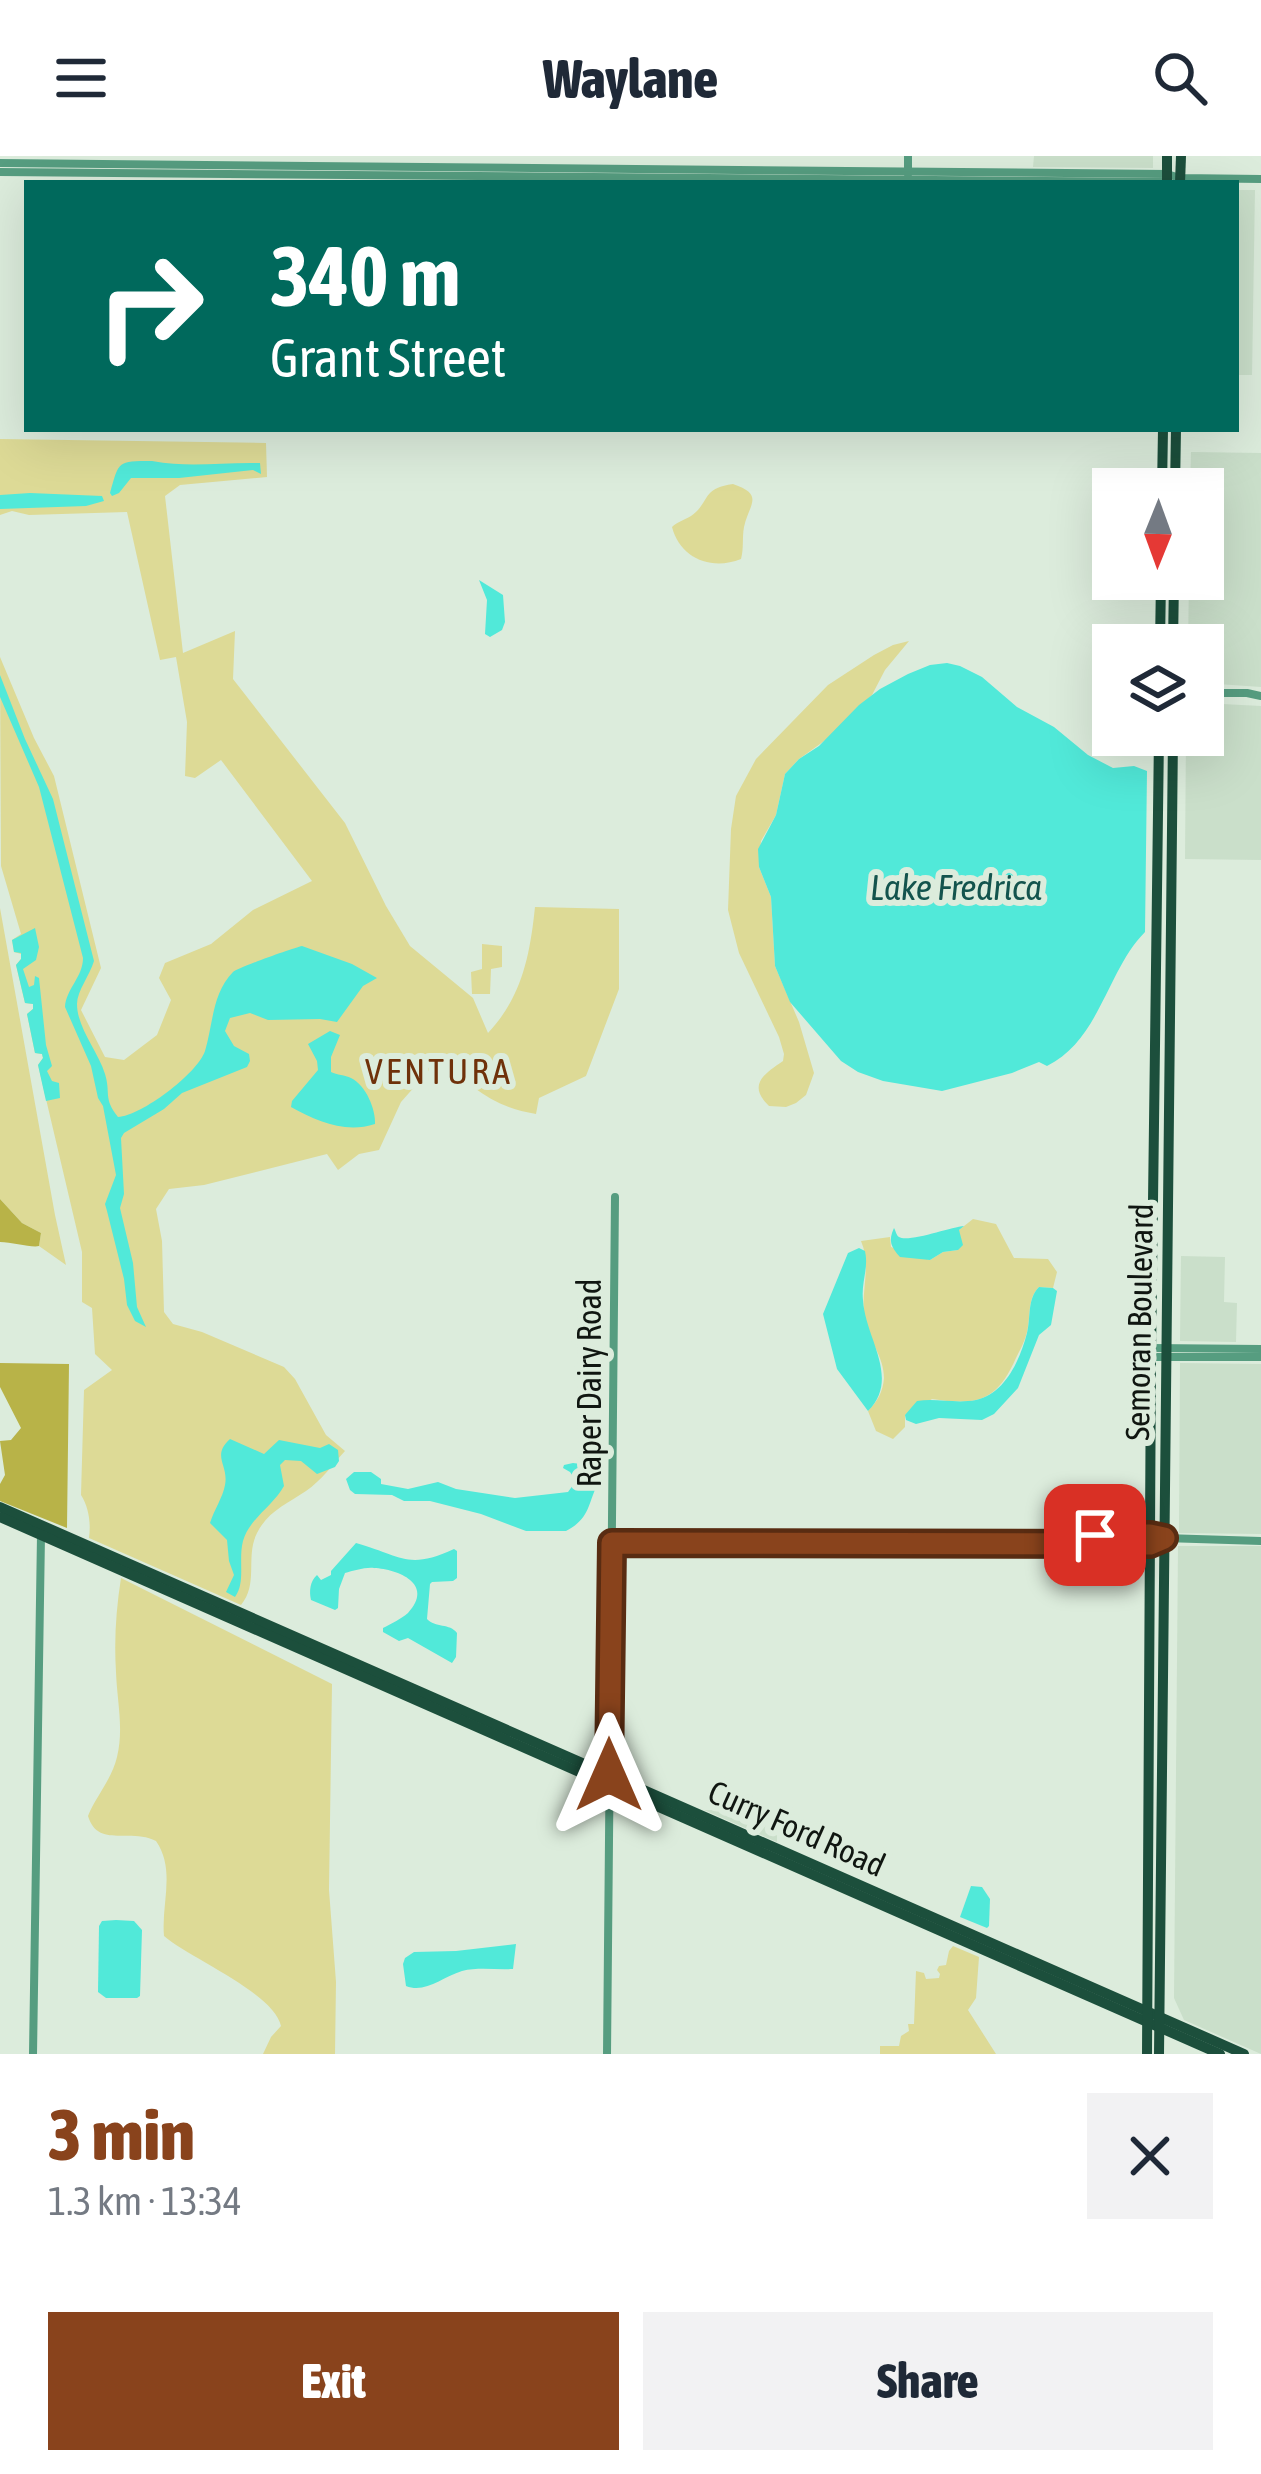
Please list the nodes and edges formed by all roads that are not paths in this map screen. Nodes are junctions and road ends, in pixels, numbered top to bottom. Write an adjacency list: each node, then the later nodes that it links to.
1 (908, 156): 6 (street)
2 (1167, 156): 8 (main road)
3 (1180, 156): 8 (main road)
4 (83, 164): 5 (street); 6 (street)
5 (0, 167)
6 (908, 177): 8 (street)
7 (1261, 179): 8 (street)
8 (1172, 180)
9 (1172, 432): 11 (main road)
10 (1172, 432): 12 (main road)
11 (1169, 468)
12 (1169, 468)
13 (1224, 693): 14 (street)
14 (1261, 696)
15 (1159, 756): 17 (main road, Semoran Boulevard)
16 (1173, 756): 18 (main road, Semoran Boulevard)
17 (1158, 816): 18 (main road); 20 (main road, Semoran Boulevard)
18 (1171, 852): 20 (main road, Semoran Boulevard)
19 (615, 1197): 25 (street, Raper Dairy Road)
20 (1158, 1352): 21 (street); 24 (main road, Semoran Boulevard); 26 (main road, Semoran Boulevard)
21 (1261, 1353)
22 (0, 1513): 23 (main road, Curry Ford Road)
23 (40, 1530): 30 (main road, Curry Ford Road); 32 (main road, Curry Ford Road); 46 (street)
24 (1164, 1538): 26 (street); 27 (street); 29 (main road, Semoran Boulevard)
25 (612, 1539): 26 (street); 35 (street, Raper Dairy Road)
26 (1150, 1539): 28 (main road, Semoran Boulevard)
27 (1261, 1541)
28 (1149, 1650): 29 (main road); 31 (main road, Semoran Boulevard)
29 (1162, 1674): 36 (main road, Semoran Boulevard)
30 (458, 1719): 32 (main road); 33 (main road, Curry Ford Road)
31 (1149, 1720): 36 (main road); 37 (main road, Semoran Boulevard)
32 (507, 1730): 34 (main road, Curry Ford Road)
33 (515, 1744): 34 (main road); 35 (main road, Curry Ford Road)
34 (573, 1759): 35 (main road, Curry Ford Road)
35 (609, 1780): 38 (main road, Curry Ford Road); 39 (main road, Curry Ford Road); 47 (street, Raper Dairy Road)
36 (1162, 1804): 40 (main road, Semoran Boulevard)
37 (1148, 1819): 40 (main road); 43 (main road, Semoran Boulevard)
38 (704, 1827): 39 (main road); 41 (main road, Curry Ford Road)
39 (743, 1835): 41 (main road, Curry Ford Road)
40 (1161, 1848): 45 (main road, Semoran Boulevard)
41 (791, 1861): 42 (main road, Curry Ford Road); 42 (main road, Curry Ford Road)
42 (998, 1952): 44 (main road, Curry Ford Road); 45 (main road, Curry Ford Road)
43 (1147, 1980): 44 (main road); 45 (main road, Semoran Boulevard)
44 (1116, 1998): 45 (main road, Curry Ford Road)
45 (1153, 2020): 48 (main road, Semoran Boulevard); 49 (main road, Semoran Boulevard); 50 (main road, Curry Ford Road); 51 (main road, Curry Ford Road)
46 (33, 2054)
47 (607, 2054)
48 (1147, 2054)
49 (1159, 2054)
50 (1220, 2054)
51 (1244, 2054)

